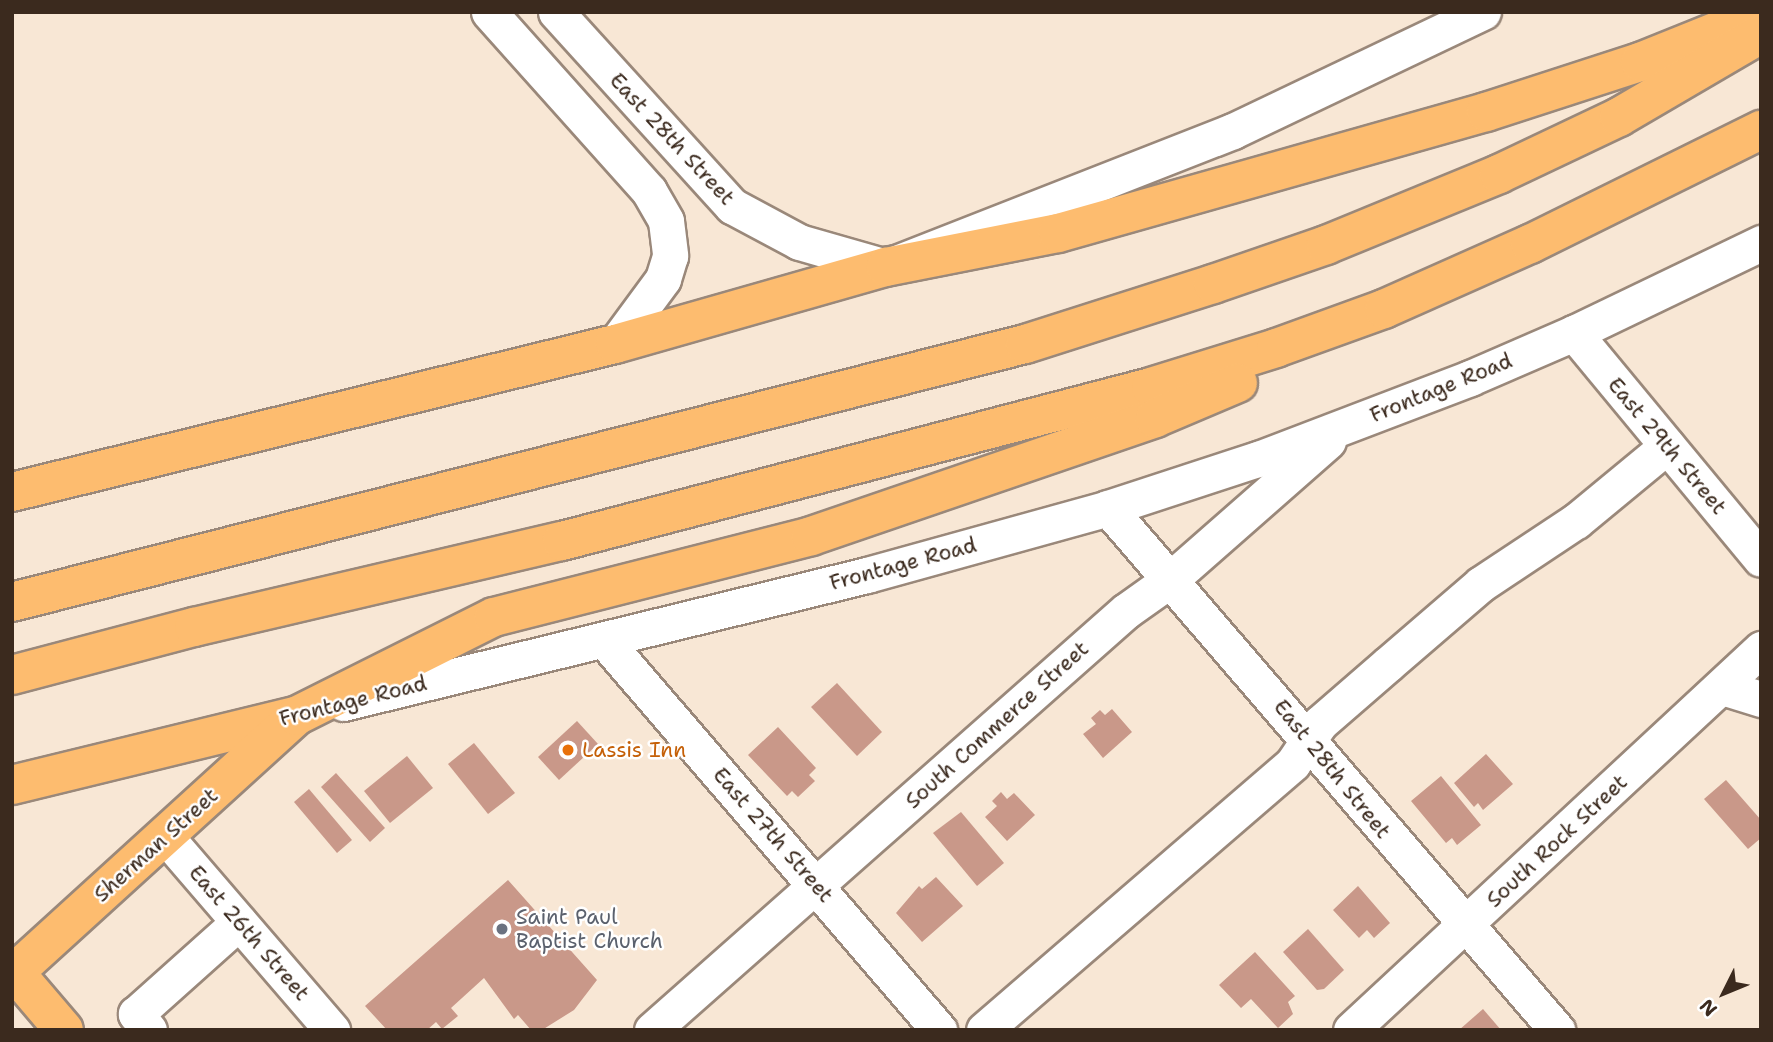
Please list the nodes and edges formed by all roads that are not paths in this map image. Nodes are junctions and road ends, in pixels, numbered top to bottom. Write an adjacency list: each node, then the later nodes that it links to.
1 (489, 12): 11 (street)
2 (556, 12): 8 (street, East 28th Street)
3 (1483, 12): 8 (street)
4 (1761, 14): 8 (main road)
5 (1761, 34): 18 (main road)
6 (1761, 130): 9 (main road)
7 (1761, 243): 10 (street, Frontage Road)
8 (886, 267): 11 (main road)
9 (1384, 309): 21 (main road); 24 (main road)
10 (1574, 334): 12 (street, Frontage Road); 13 (street, East 29th Street)
11 (615, 344): 14 (main road)
12 (1346, 425): 15 (street, Frontage Road); 17 (street, South Commerce Street)
13 (1667, 446): 16 (street, East 29th Street); 25 (street)
14 (12, 492)
15 (1108, 508): 17 (street, East 28th Street); 19 (street, Frontage Road)
16 (1761, 559)
17 (1171, 579): 25 (street, East 28th Street); 28 (street, South Commerce Street)
18 (12, 602)
19 (605, 642): 24 (street, Frontage Road); 28 (street, East 27th Street)
20 (1761, 649): 22 (street, South Rock Street)
21 (12, 676)
22 (1722, 687): 23 (street); 30 (street, South Rock Street)
23 (1761, 699)
24 (296, 716): 26 (main road, Frontage Road); 27 (main road, Sherman Street)
25 (1308, 740): 30 (street, East 28th Street); 37 (street)
26 (12, 785)
27 (166, 837): 29 (street, East 26th Street); 31 (main road, Sherman Street)
28 (817, 885): 35 (street, South Commerce Street); 36 (street, East 27th Street)
29 (239, 922): 32 (street); 34 (street, East 26th Street)
30 (1467, 926): 38 (street, South Rock Street); 39 (street, East 28th Street)
31 (13, 969): 33 (main road)
32 (142, 1022)
33 (64, 1030)
34 (332, 1030)
35 (652, 1030)
36 (939, 1030)
37 (984, 1030)
38 (1351, 1030)
39 (1557, 1030)

